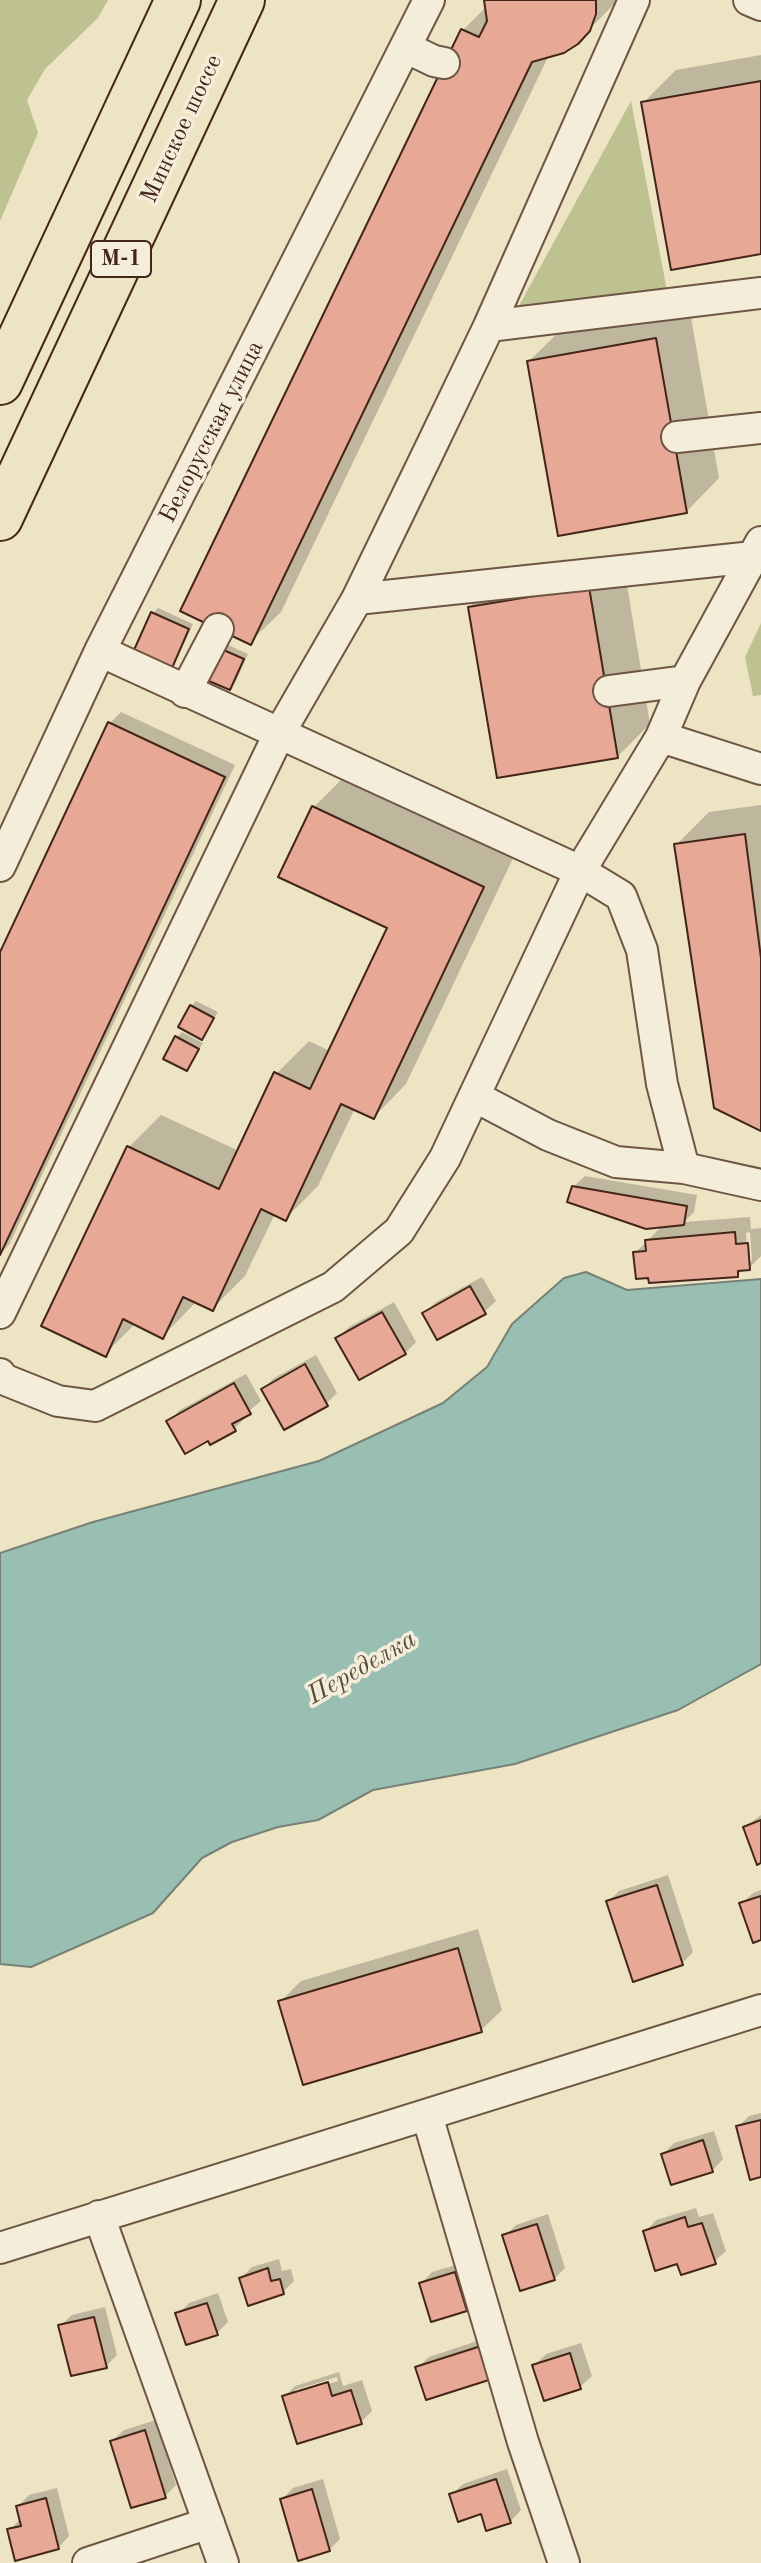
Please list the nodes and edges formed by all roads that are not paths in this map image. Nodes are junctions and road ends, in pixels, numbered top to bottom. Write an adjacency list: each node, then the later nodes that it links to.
1 (178, 0): 10 (highway, М-1)
2 (242, 0): 15 (highway, Минское шоссе / М-1)
3 (429, 0): 7 (street, Белорусская улица)
4 (634, 0): 11 (street)
5 (749, 0): 6 (street)
6 (761, 5)
7 (407, 48): 8 (street); 19 (street, Белорусская улица)
8 (444, 63)
9 (761, 293): 11 (street)
10 (15, 320): 12 (highway, М-1)
11 (489, 326): 17 (street)
12 (0, 382)
13 (761, 428): 14 (street)
14 (677, 437)
15 (0, 518)
16 (757, 550): 17 (street); 20 (street)
17 (357, 599): 23 (street)
18 (218, 629): 22 (street)
19 (100, 651): 22 (street); 26 (street, Белорусская улица)
20 (685, 681): 21 (street); 24 (street)
21 (609, 691)
22 (185, 692): 23 (street)
23 (280, 732): 27 (street); 31 (street)
24 (661, 737): 25 (street); 27 (street)
25 (761, 769)
26 (0, 866)
27 (580, 871): 28 (street); 29 (street)
28 (474, 1096): 29 (street); 32 (street)
29 (684, 1168): 30 (street)
30 (761, 1185)
31 (1, 1310)
32 (0, 1374)
33 (761, 2010): 34 (street)
34 (427, 2115): 35 (street); 40 (street)
35 (99, 2216): 36 (street); 37 (street)
36 (0, 2248)
37 (209, 2523): 38 (street); 39 (street)
38 (88, 2563)
39 (223, 2563)
40 (564, 2563)

